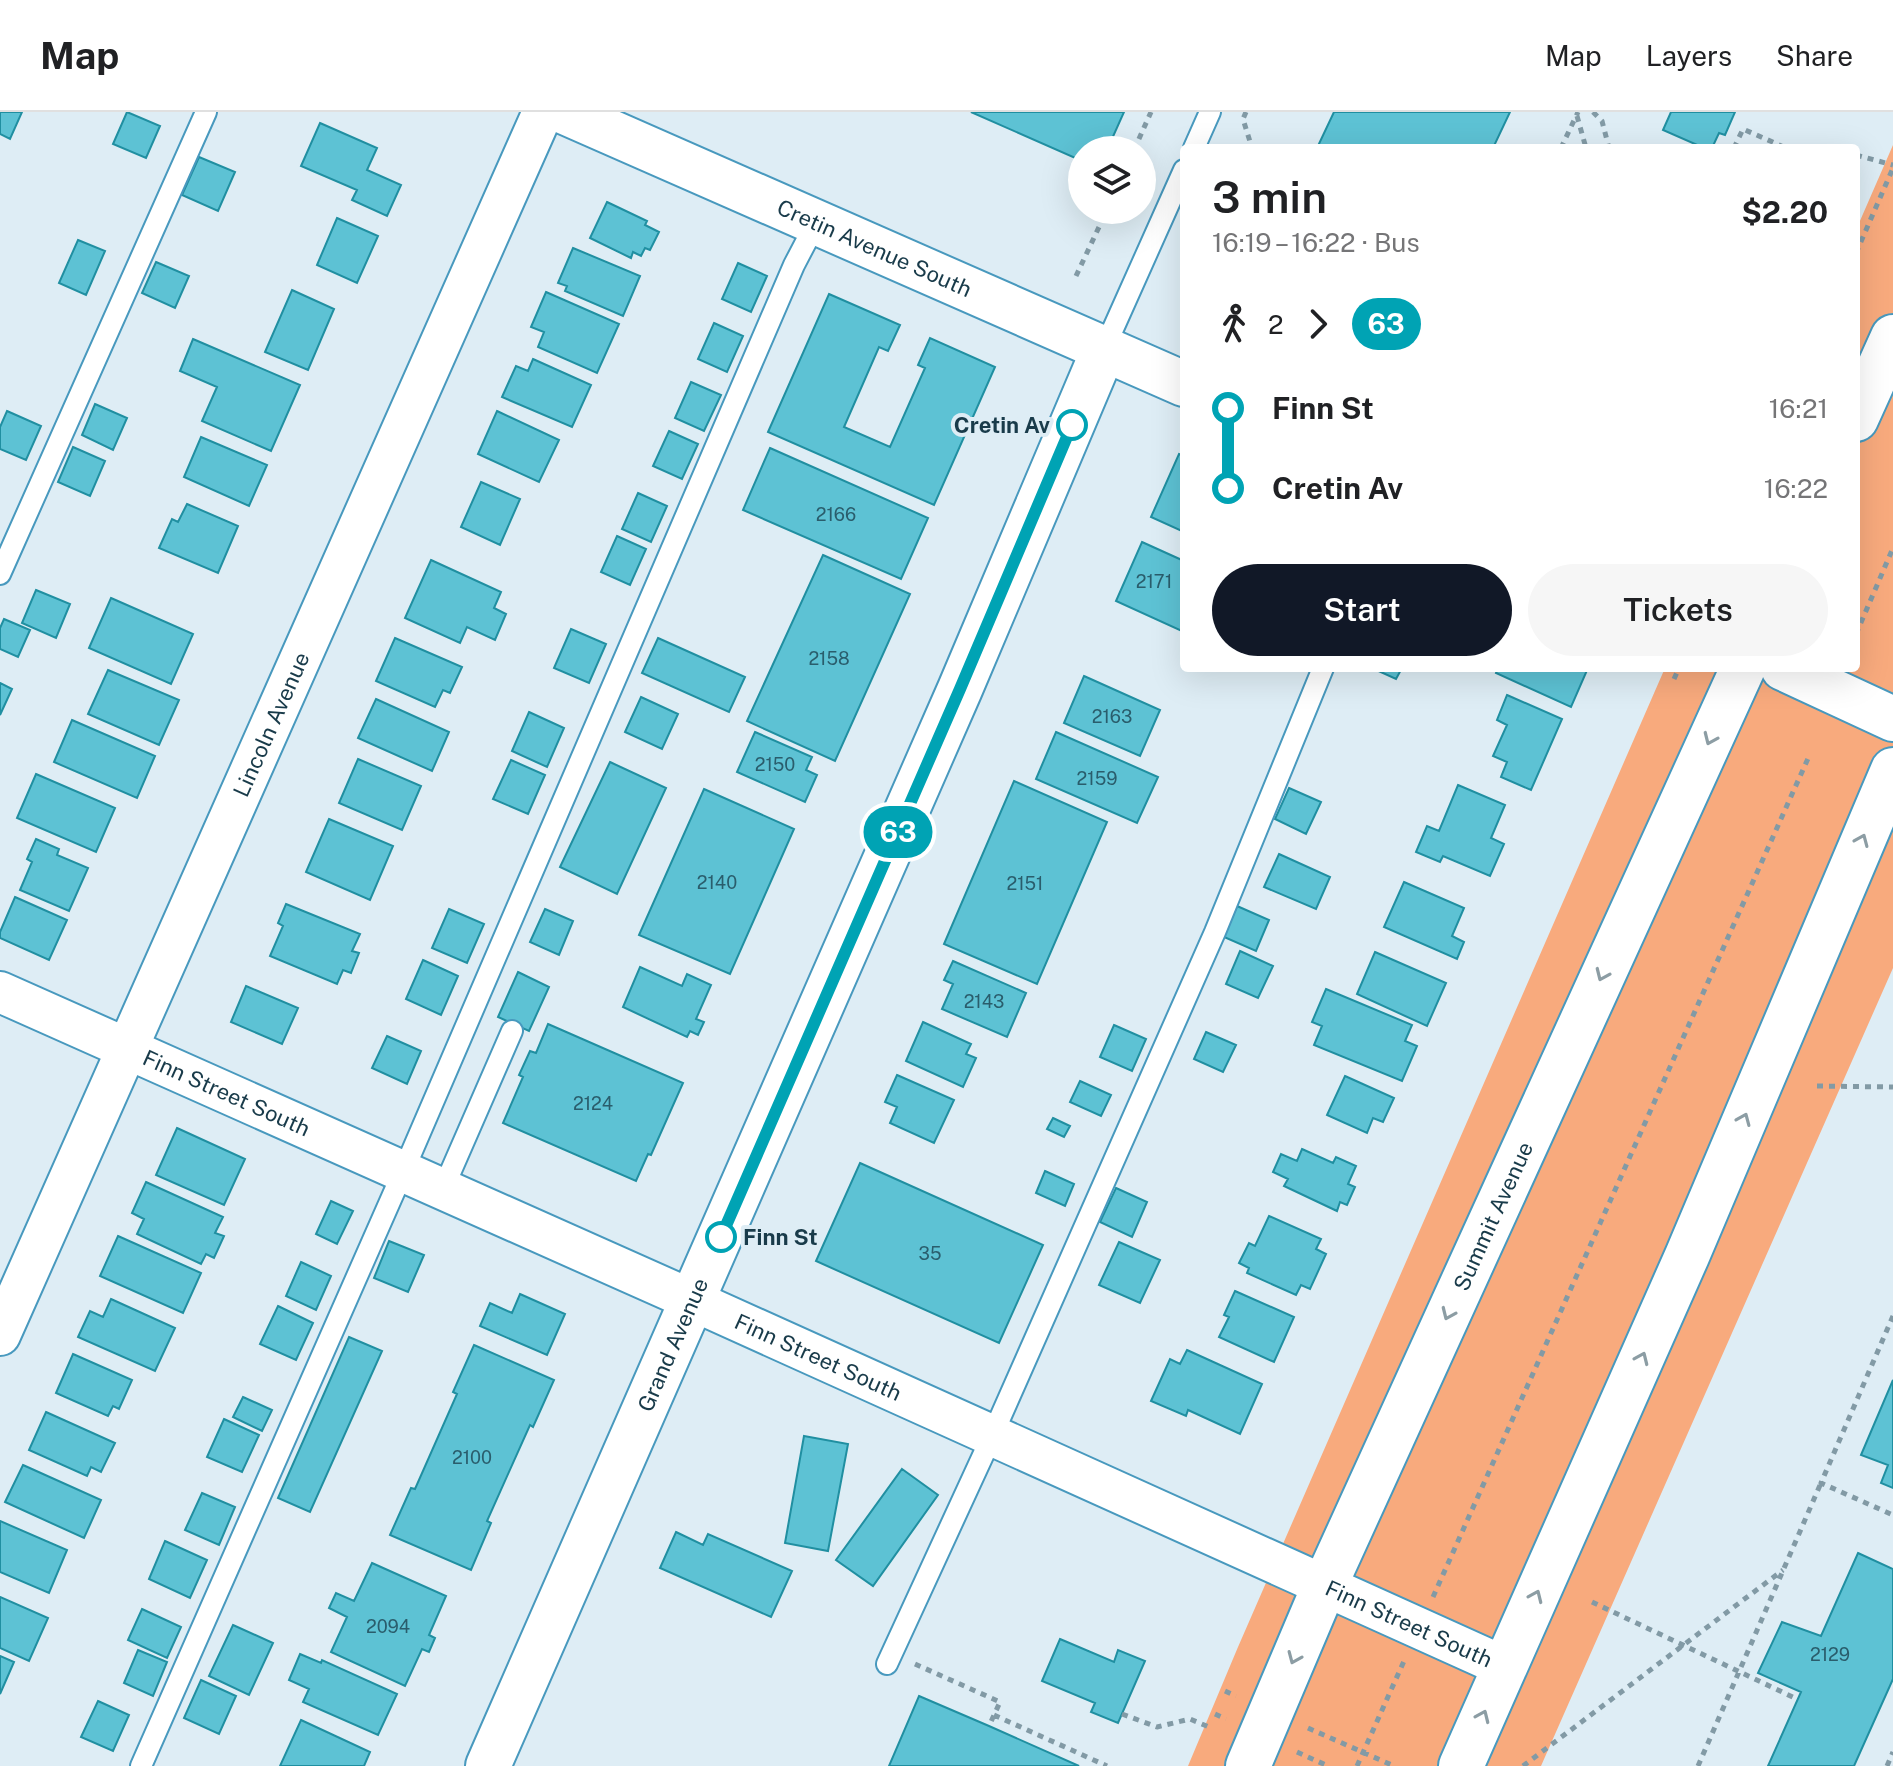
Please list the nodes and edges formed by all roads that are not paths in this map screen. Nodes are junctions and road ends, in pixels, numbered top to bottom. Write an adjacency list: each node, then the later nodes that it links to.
1 (206, 112): 12 (lane)
2 (543, 112): 20 (street, Lincoln Avenue)
3 (565, 112): 7 (street, Cretin Avenue South)
4 (1210, 112): 5 (lane)
5 (1196, 144)
6 (1180, 179): 9 (lane)
7 (817, 221): 9 (street, Cretin Avenue South); 21 (lane)
8 (1893, 337): 11 (street)
9 (1104, 349): 10 (street, Cretin Avenue South); 23 (street, Grand Avenue)
10 (1180, 382)
11 (1860, 410)
12 (0, 574)
13 (1321, 672): 25 (lane)
14 (1741, 672): 26 (street, Summit Avenue, one-way to 26)
15 (1792, 672): 16 (street)
16 (1893, 719)
17 (1893, 770): 28 (street, one-way to 17)
18 (0, 992): 20 (street, Finn Street South)
19 (512, 1031): 22 (lane)
20 (128, 1048): 21 (street, Finn Street South); 24 (street, Lincoln Avenue)
21 (403, 1172): 22 (street, Finn Street South); 29 (lane)
22 (443, 1189): 23 (street, Finn Street South)
23 (694, 1301): 25 (street, Finn Street South); 30 (street, Grand Avenue)
24 (0, 1335)
25 (992, 1436): 26 (street, Finn Street South); 27 (lane)
26 (1324, 1587): 28 (street, Finn Street South); 31 (street, Summit Avenue, one-way to 31)
27 (889, 1658)
28 (1505, 1667): 32 (street, one-way to 28)
29 (141, 1766)
30 (488, 1766)
31 (1248, 1766)
32 (1461, 1766)

